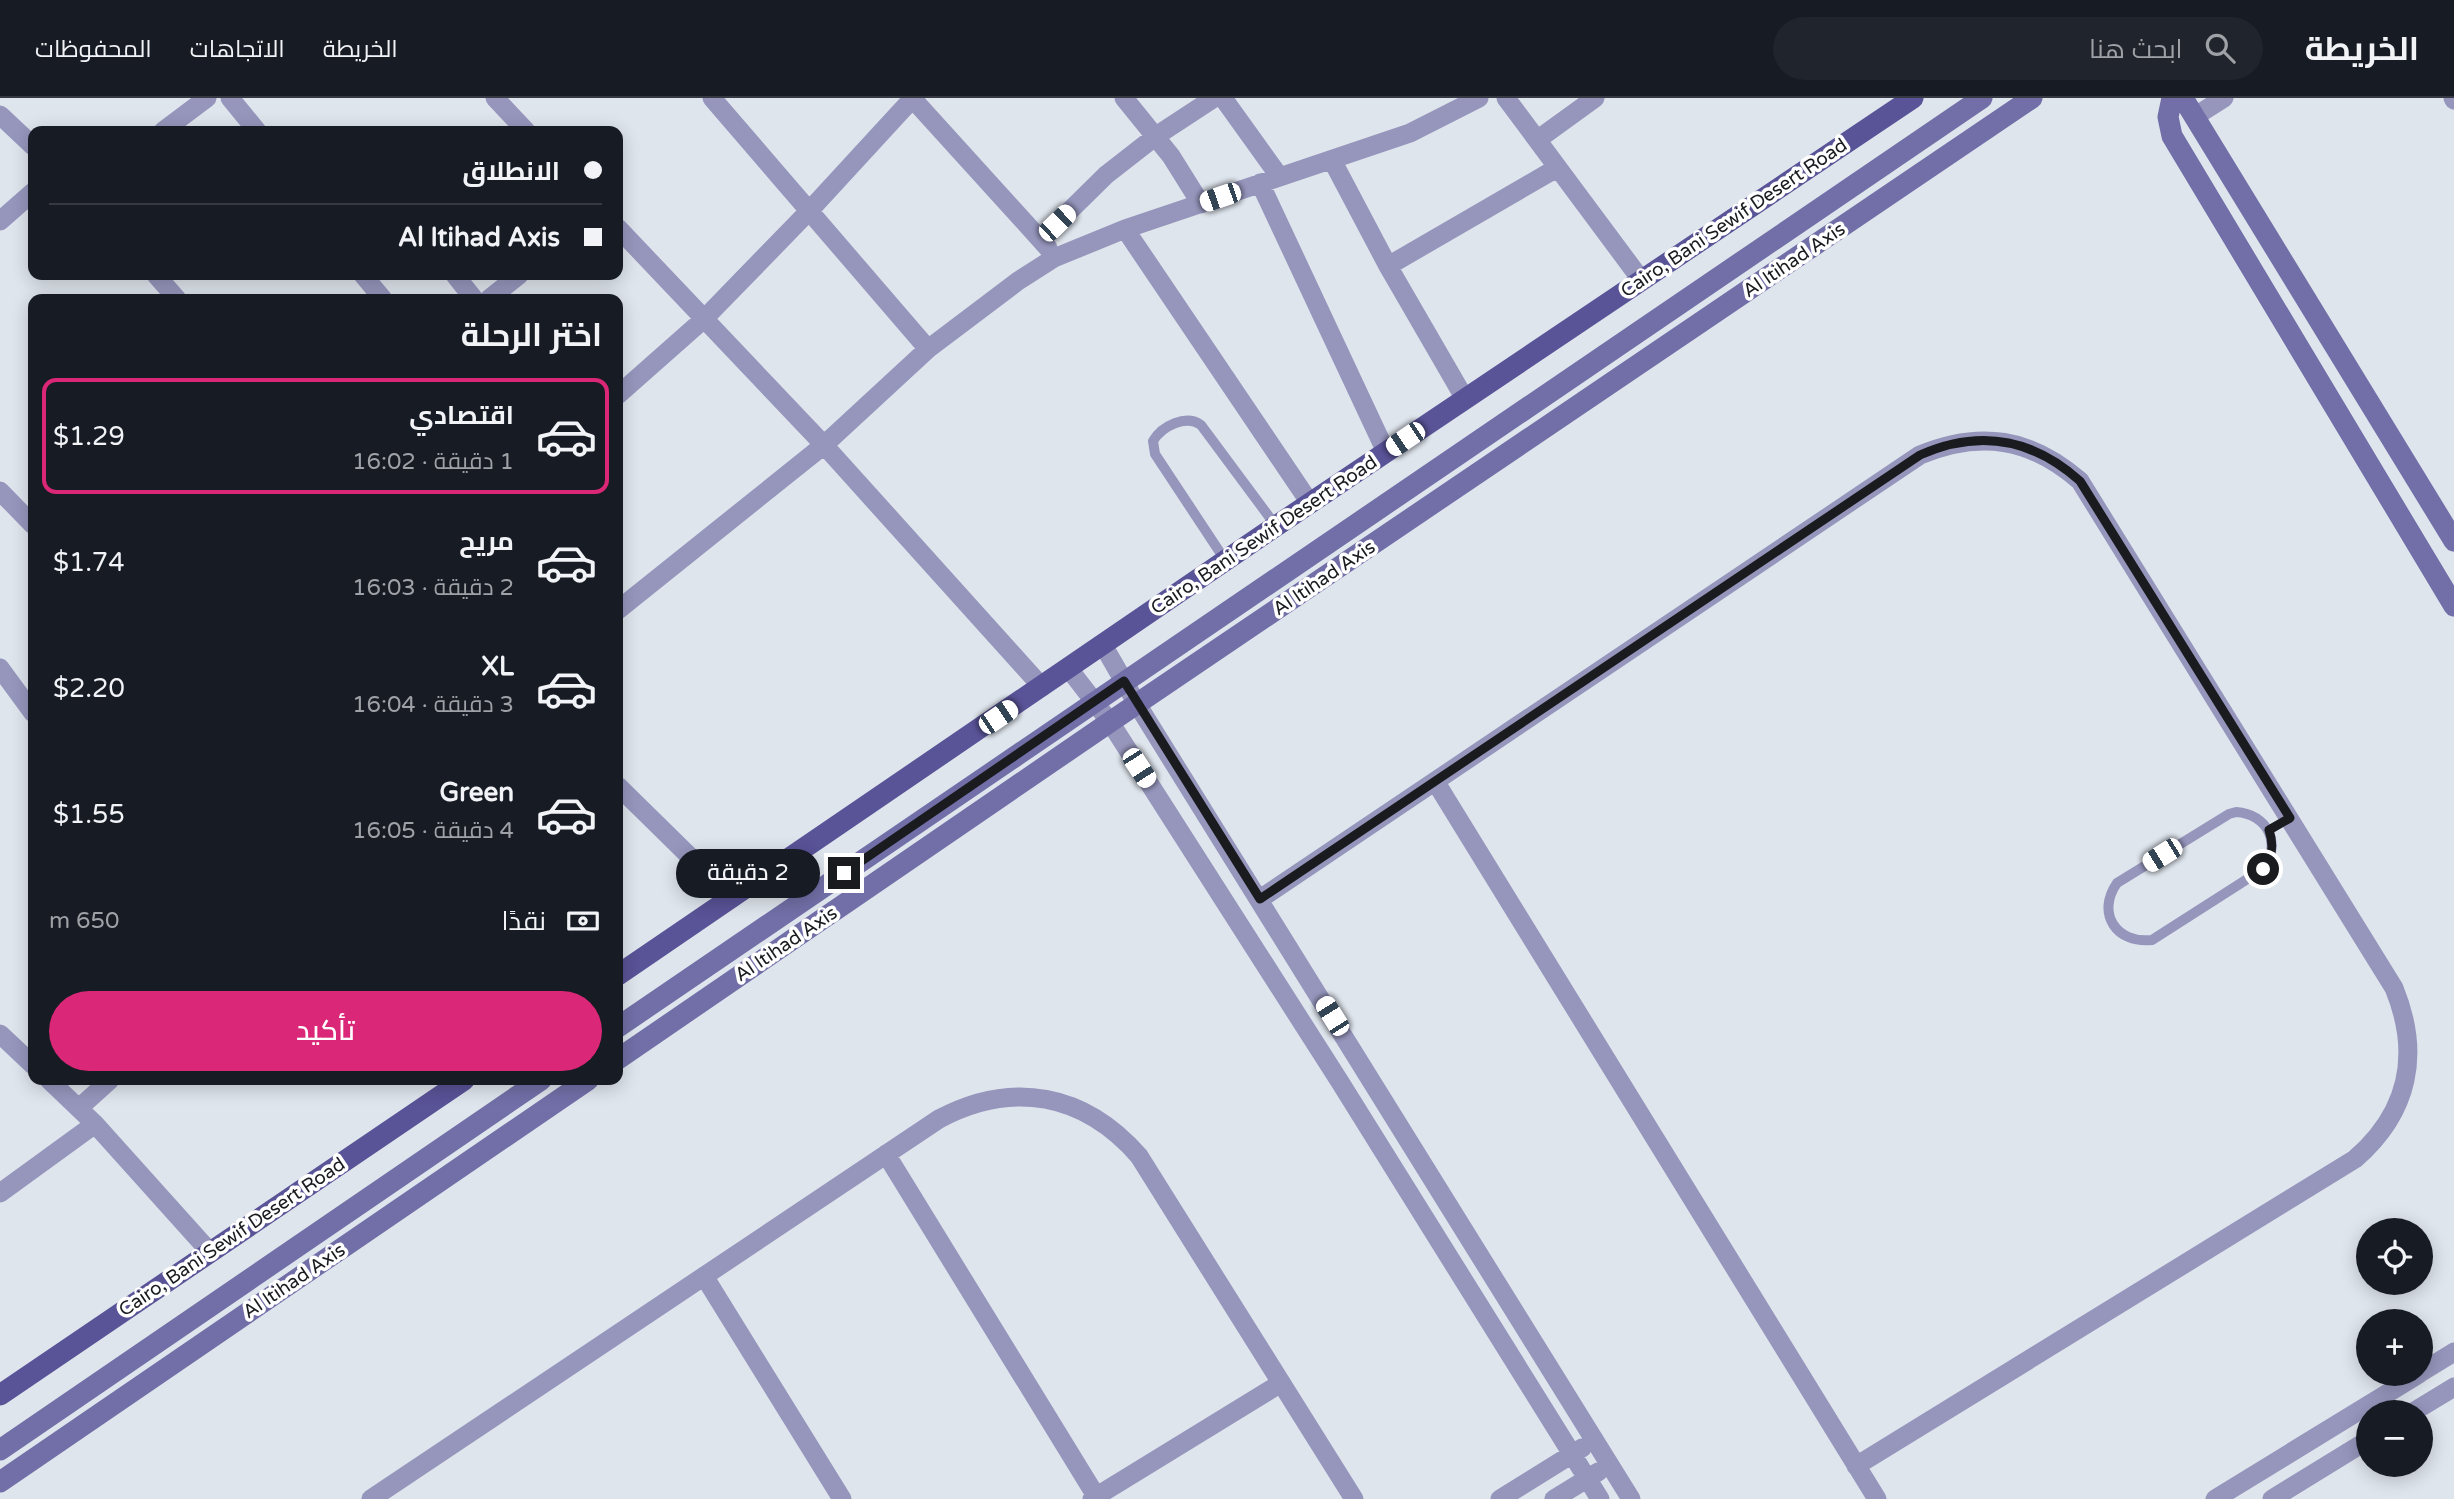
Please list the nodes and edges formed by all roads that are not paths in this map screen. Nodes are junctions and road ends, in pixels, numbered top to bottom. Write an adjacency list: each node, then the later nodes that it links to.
1 (207, 98): 20 (street)
2 (230, 98): 21 (street)
3 (495, 98): 22 (street)
4 (712, 98): 32 (street)
5 (912, 98): 32 (street); 36 (street)
6 (1124, 98): 23 (street)
7 (1214, 98): 23 (street)
8 (1223, 98): 28 (street)
9 (1479, 98): 26 (street)
10 (1506, 98): 24 (street)
11 (1595, 98): 24 (street)
12 (1913, 98): 43 (main road, Cairo, Bani Sewif Desert Road)
13 (1982, 98): 65 (street, Al Itihad Axis)
14 (2032, 98): 68 (street, Al Itihad Axis)
15 (2172, 98): 61 (street)
16 (2183, 98): 19 (street)
17 (2224, 98): 19 (street)
18 (0, 115): 25 (street)
19 (2194, 117): 58 (street)
20 (170, 126)
21 (253, 126)
22 (521, 126)
23 (1156, 136): 31 (street); 36 (street)
24 (1537, 140): 27 (street)
25 (28, 141)
26 (1332, 160): 28 (street); 38 (street)
27 (1558, 168): 38 (street); 43 (street)
28 (1279, 176): 29 (street)
29 (1259, 183): 31 (street); 53 (street)
30 (28, 196): 33 (street)
31 (1200, 204): 34 (street)
32 (810, 210): 48 (street); 49 (street)
33 (0, 221)
34 (1125, 229): 37 (street); 55 (street)
35 (623, 233): 48 (street)
36 (1041, 239): 37 (street)
37 (1054, 258): 49 (street)
38 (1388, 266): 51 (street)
39 (160, 280): 44 (street)
40 (367, 280): 45 (street)
41 (459, 280): 46 (street)
42 (513, 280): 47 (street)
43 (1642, 281): 51 (main road, Cairo, Bani Sewif Desert Road)
44 (173, 294)
45 (379, 294)
46 (470, 294)
47 (495, 294)
48 (704, 319): 50 (street); 52 (street)
49 (928, 349): 52 (street)
50 (623, 392)
51 (1465, 399): 53 (main road, Cairo, Bani Sewif Desert Road)
52 (824, 445): 60 (street); 66 (street)
53 (1386, 452): 55 (main road, Cairo, Bani Sewif Desert Road)
54 (0, 491): 56 (street)
55 (1310, 503): 57 (main road, Cairo, Bani Sewif Desert Road)
56 (28, 520)
57 (1276, 526): 59 (main road, Cairo, Bani Sewif Desert Road); 59 (lane)
58 (2454, 541)
59 (1225, 560): 62 (main road, Cairo, Bani Sewif Desert Road)
60 (623, 606)
61 (2454, 606)
62 (1103, 645): 63 (main road, Cairo, Bani Sewif Desert Road); 65 (street)
63 (1069, 669): 66 (main road, Cairo, Bani Sewif Desert Road); 67 (street)
64 (1, 672): 69 (street)
65 (1124, 681): 67 (street, Al Itihad Axis); 68 (street)
66 (1042, 687): 75 (main road, Cairo, Bani Sewif Desert Road)
67 (1092, 702): 70 (street); 78 (street, Al Itihad Axis)
68 (1137, 704): 70 (street, Al Itihad Axis); 76 (street)
69 (28, 707)
70 (1110, 722): 80 (street, Al Itihad Axis); 103 (street)
71 (1435, 781): 73 (street); 76 (street); 105 (street)
72 (623, 791): 75 (street)
73 (2290, 818): 74 (lane); 105 (street)
74 (2269, 830): 74 (lane)
75 (732, 898): 77 (main road, Cairo, Bani Sewif Desert Road)
76 (1260, 899): 100 (street)
77 (623, 972)
78 (623, 1024)
79 (0, 1034): 81 (street)
80 (623, 1056)
81 (28, 1060)
82 (54, 1085): 87 (street)
83 (104, 1085): 87 (street)
84 (457, 1085): 91 (main road, Cairo, Bani Sewif Desert Road)
85 (534, 1085): 102 (street, Al Itihad Axis)
86 (581, 1085): 107 (street, Al Itihad Axis)
87 (79, 1108): 88 (street)
88 (95, 1125): 90 (street); 91 (street)
89 (886, 1154): 92 (street); 95 (street); 108 (street)
90 (0, 1193)
91 (210, 1252): 98 (main road, Cairo, Bani Sewif Desert Road)
92 (704, 1276): 109 (street); 110 (street)
93 (2454, 1352): 94 (street)
94 (2433, 1365)
95 (1281, 1384): 108 (street); 111 (street)
96 (2398, 1386): 117 (street)
97 (2454, 1387): 99 (street)
98 (0, 1395)
99 (2433, 1400)
100 (1595, 1440): 103 (street); 104 (street)
101 (2356, 1447): 118 (street)
102 (0, 1450)
103 (1572, 1454): 106 (street); 112 (street)
104 (1610, 1465): 106 (street); 115 (street)
105 (1856, 1465): 116 (street)
106 (1587, 1479): 113 (street); 114 (street)
107 (0, 1482)
108 (1094, 1498)
109 (373, 1499)
110 (842, 1499)
111 (1354, 1499)
112 (1500, 1499)
113 (1554, 1499)
114 (1600, 1499)
115 (1631, 1499)
116 (1877, 1499)
117 (2215, 1499)
118 (2272, 1499)

